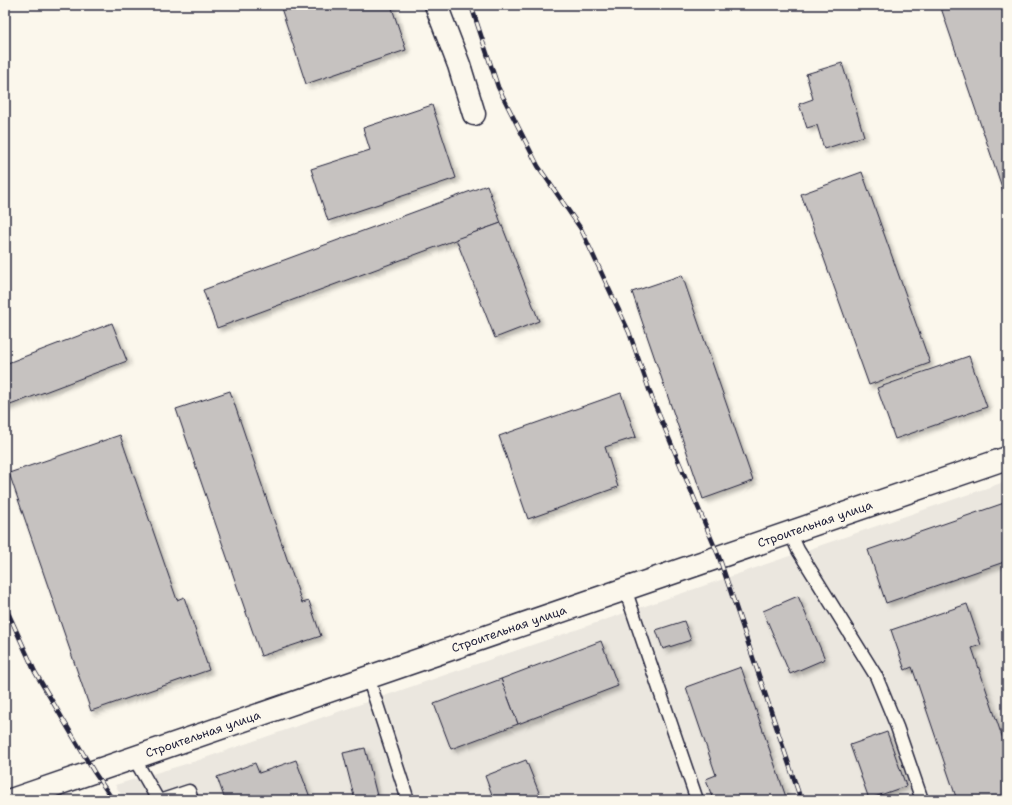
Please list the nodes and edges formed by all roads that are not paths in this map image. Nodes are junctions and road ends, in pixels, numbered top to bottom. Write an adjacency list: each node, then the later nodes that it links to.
1 (436, 5): 2 (street)
2 (474, 114)
3 (1007, 458): 4 (street, Строительная улица)
4 (790, 532): 5 (street, Строительная улица); 15 (lane)
5 (625, 589): 6 (street, Строительная улица); 14 (lane)
6 (368, 677): 7 (street, Строительная улица); 13 (lane)
7 (134, 758): 8 (street, Строительная улица); 10 (lane)
8 (43, 795): 9 (street, Строительная улица)
9 (11, 800)
10 (158, 800)
11 (162, 800): 12 (lane)
12 (192, 800)
13 (408, 800)
14 (697, 800)
15 (922, 800)

